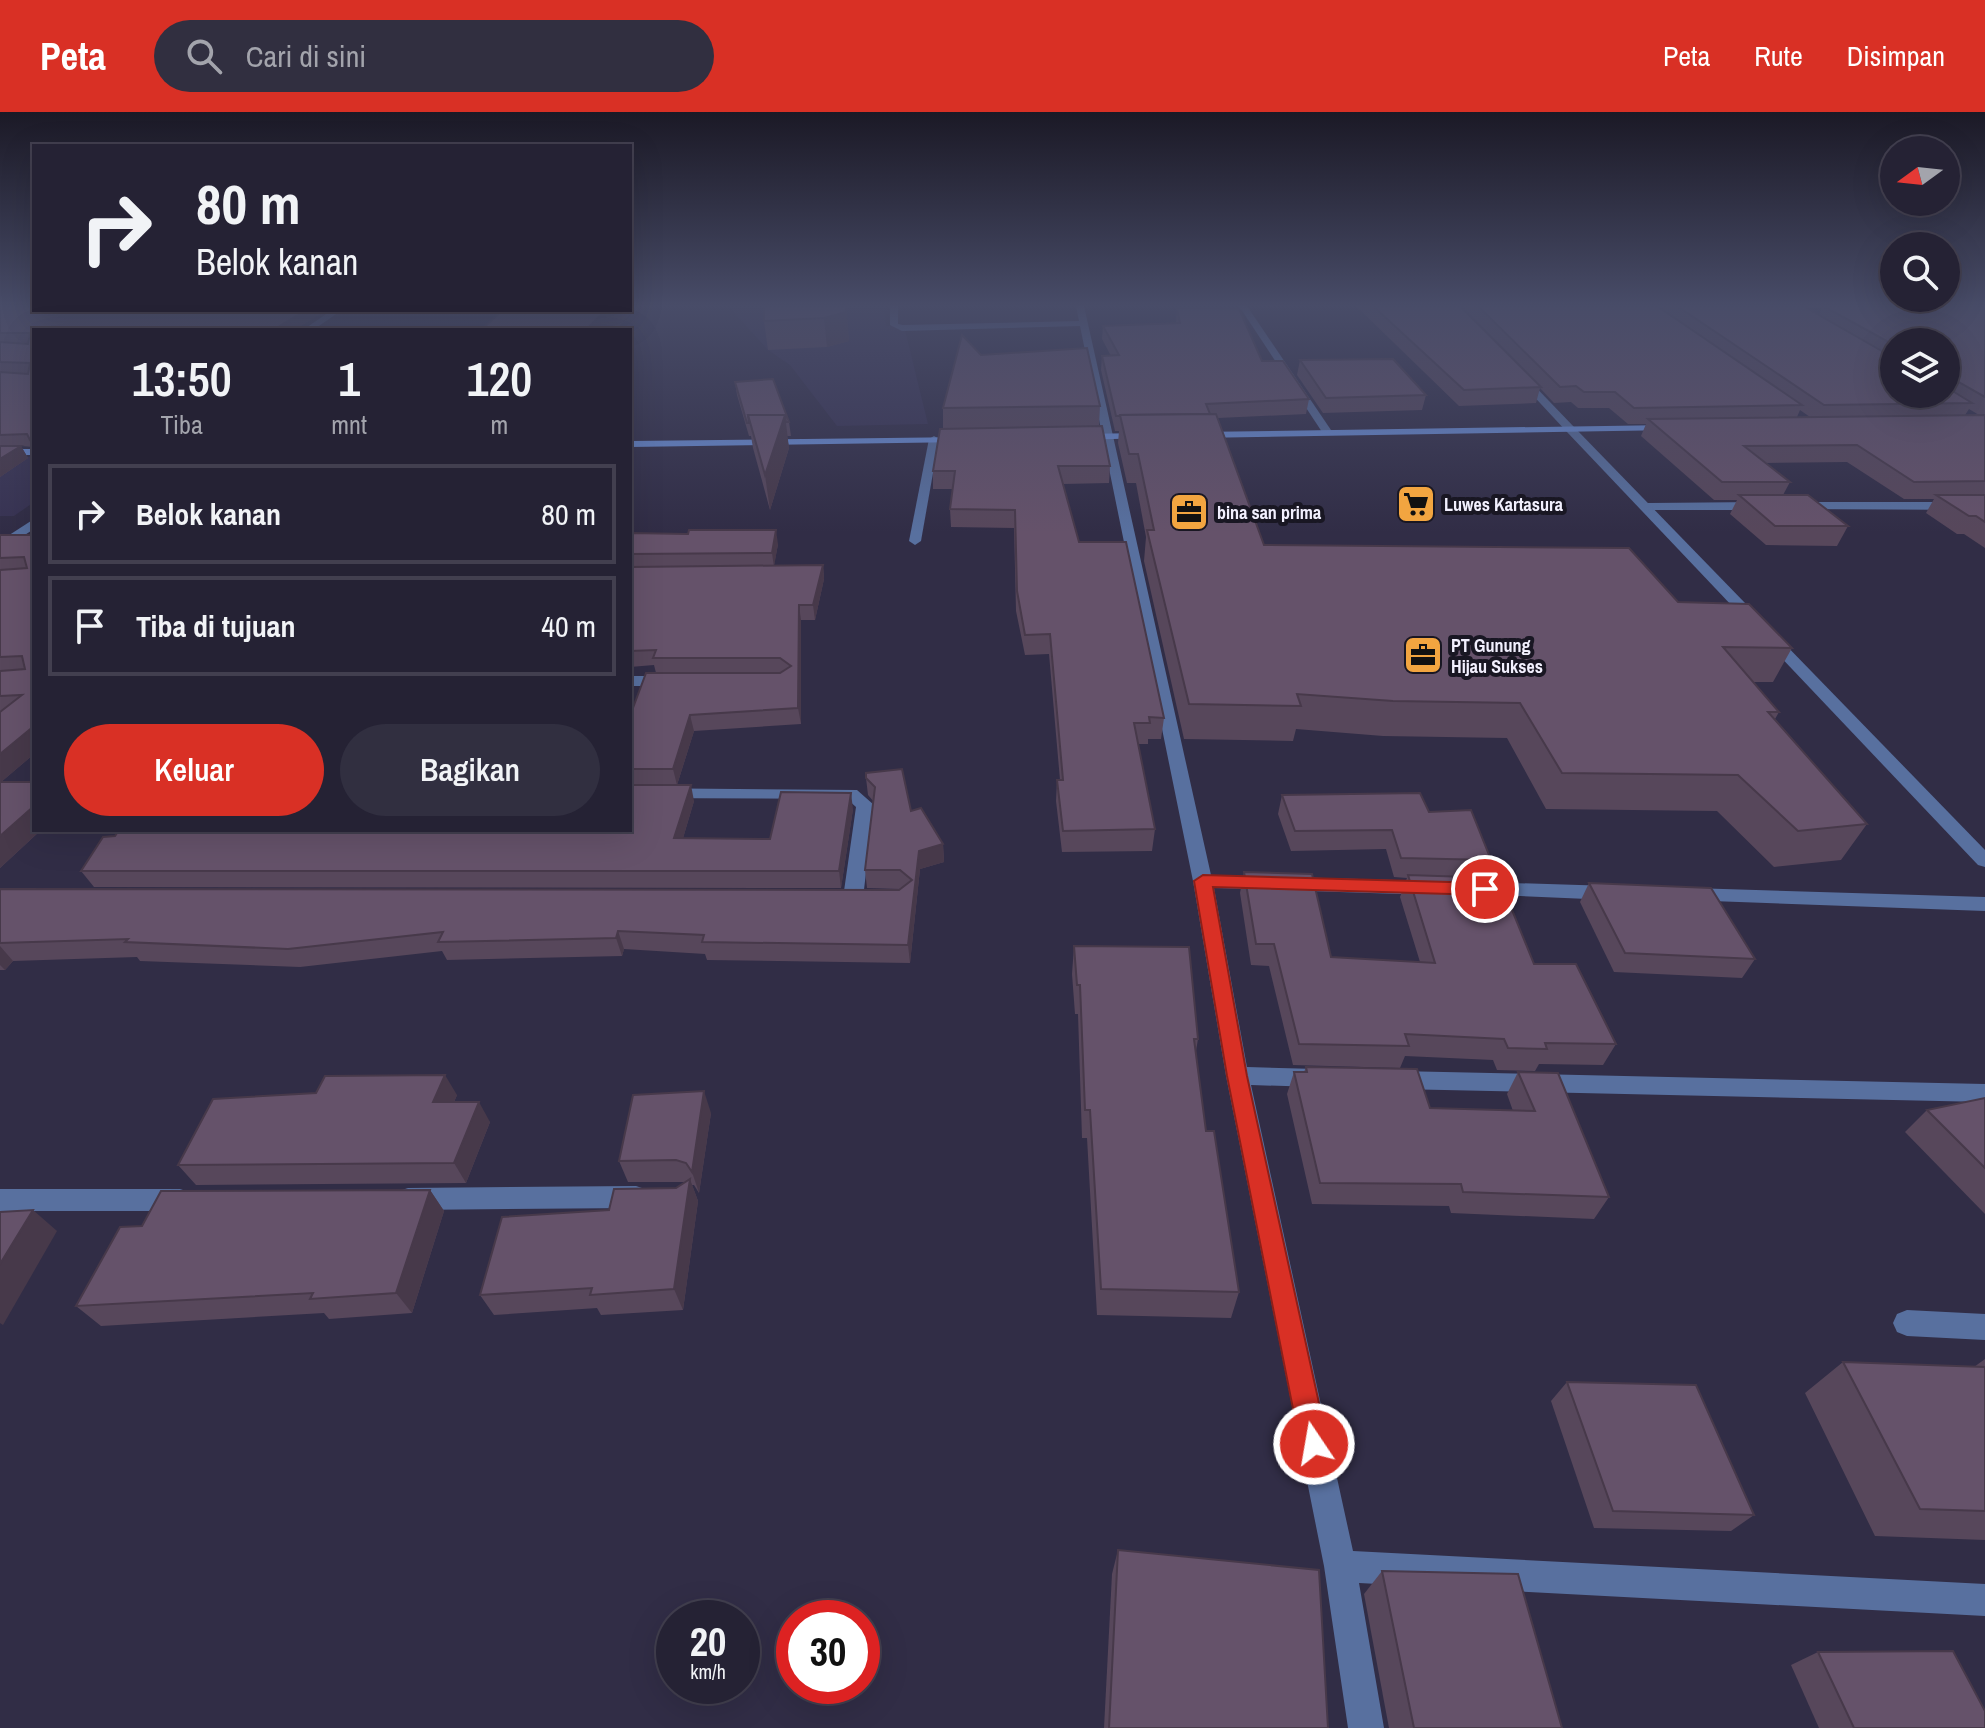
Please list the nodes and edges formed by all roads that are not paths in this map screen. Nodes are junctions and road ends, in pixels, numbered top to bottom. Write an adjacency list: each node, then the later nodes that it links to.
1 (1098, 381): 10 (street)
2 (1293, 381): 6 (street)
3 (1525, 381): 5 (street)
4 (1683, 428): 5 (main road)
5 (1571, 430): 6 (main road); 19 (street)
6 (1328, 433): 7 (main road)
7 (1188, 435)
8 (1157, 436): 10 (main road)
9 (1066, 437): 10 (main road)
10 (1110, 437): 27 (street)
11 (934, 439): 12 (main road); 13 (main road); 21 (street)
12 (978, 439)
13 (632, 444)
14 (0, 452): 15 (main road)
15 (32, 452)
16 (1771, 506): 19 (street)
17 (1786, 506): 18 (street)
18 (1985, 506)
19 (1648, 507): 26 (street)
20 (32, 524): 22 (street)
21 (915, 541)
22 (0, 547)
23 (632, 681): 24 (street)
24 (691, 681)
25 (632, 793): 30 (street)
26 (1985, 861)
27 (1203, 881): 28 (street); 32 (street)
28 (1634, 893)
29 (1666, 894): 31 (street)
30 (853, 898)
31 (1985, 904)
32 (1237, 1076): 33 (street); 42 (street)
33 (1333, 1078)
34 (1380, 1080): 35 (street)
35 (1985, 1093)
36 (654, 1197): 39 (street)
37 (0, 1200): 38 (street)
38 (205, 1200)
39 (378, 1200)
40 (1907, 1323): 41 (street)
41 (1985, 1327)
42 (1340, 1566): 43 (street); 44 (street)
43 (1985, 1600)
44 (1366, 1728)

